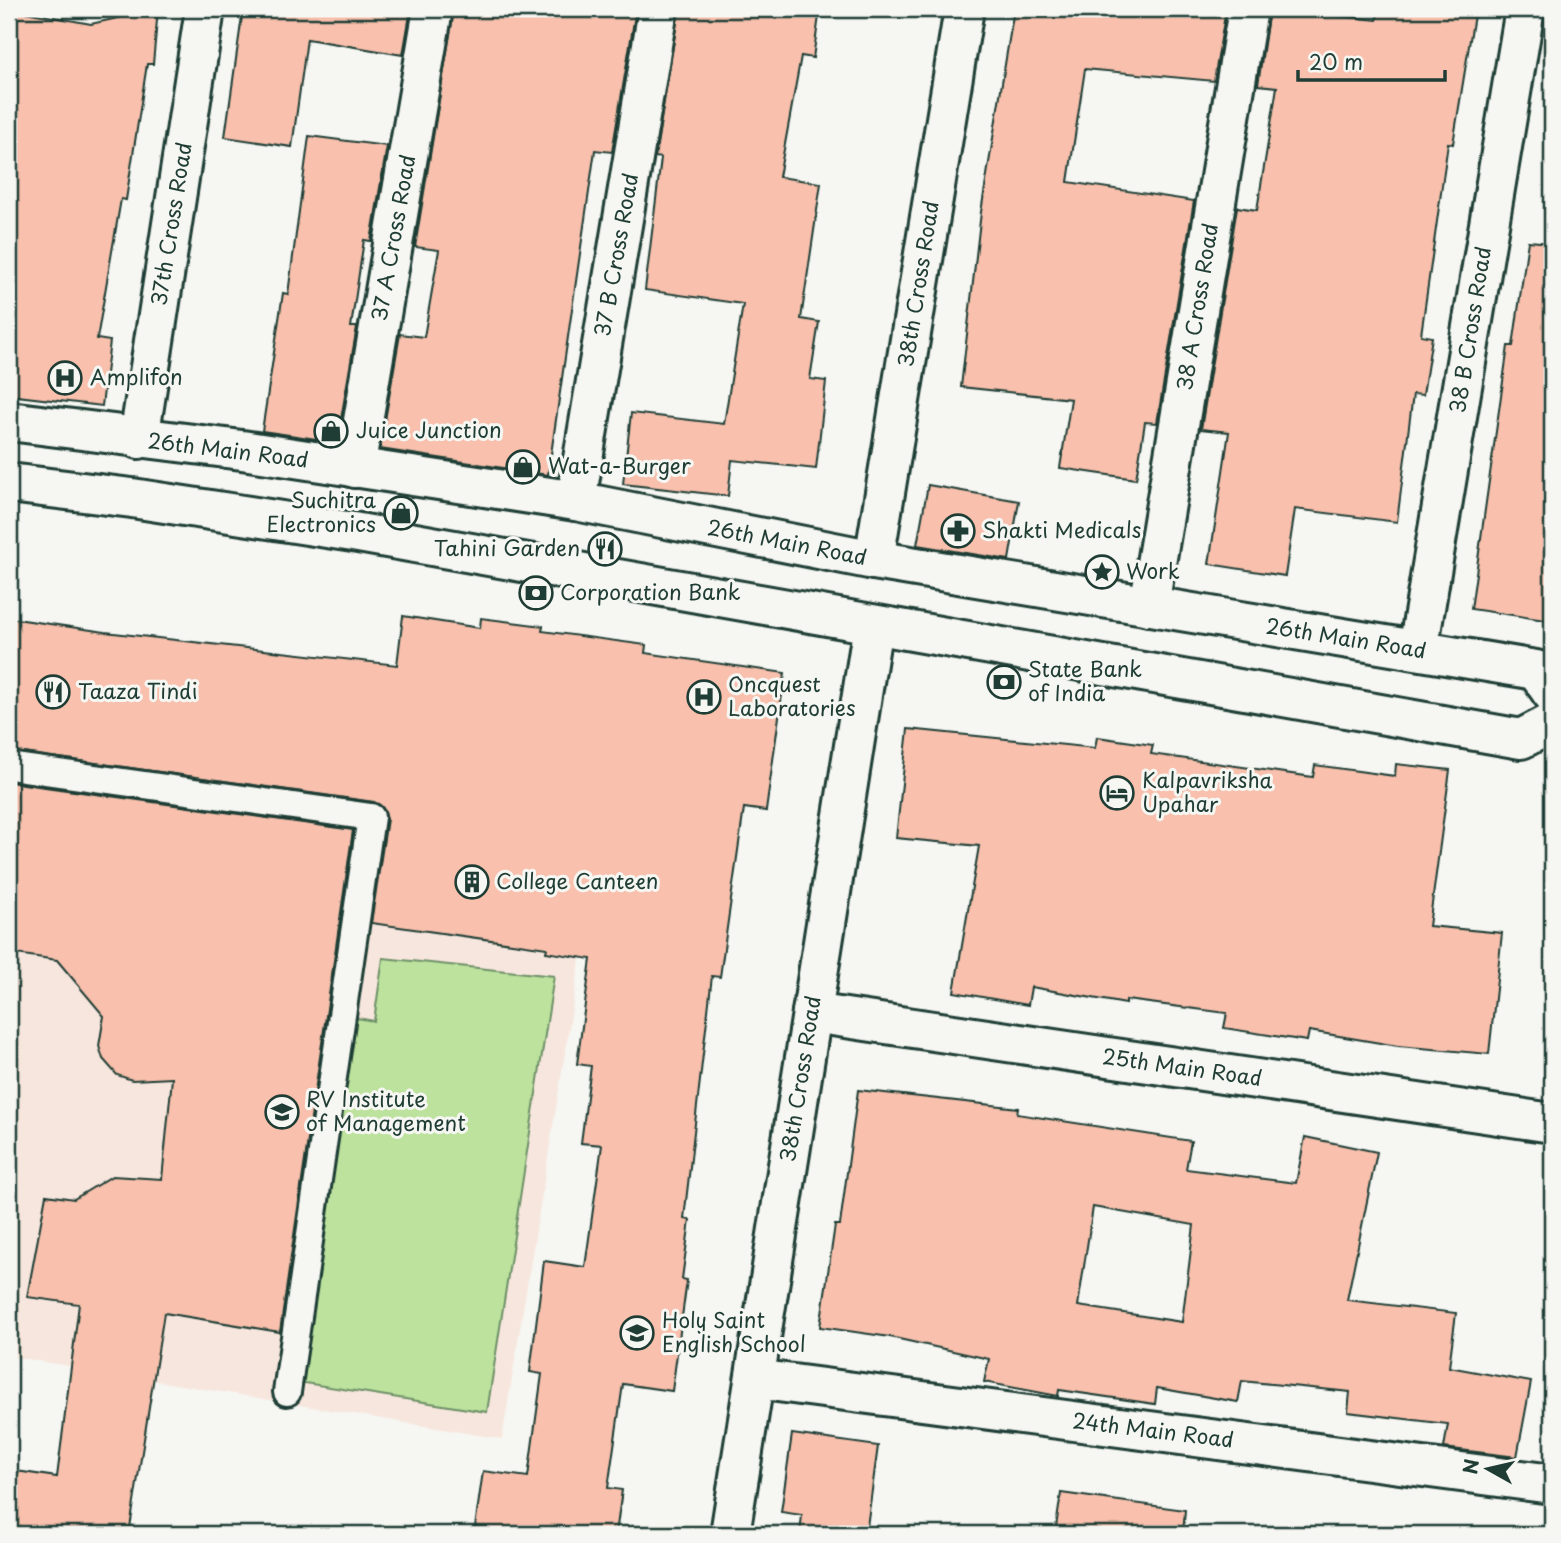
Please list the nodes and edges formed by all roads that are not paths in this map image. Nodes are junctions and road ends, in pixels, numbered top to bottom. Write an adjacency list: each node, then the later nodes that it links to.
1 (205, 9): 8 (street, 37th Cross Road)
2 (433, 9): 9 (street, 37 A Cross Road)
3 (658, 9): 11 (street, 37 B Cross Road)
4 (964, 9): 12 (street, 38th Cross Road)
5 (1248, 9): 13 (street, 38 A Cross Road)
6 (1525, 9): 15 (street, 38 B Cross Road)
7 (9, 421): 8 (street, 26th Main Road)
8 (139, 439): 9 (street, 26th Main Road)
9 (355, 468): 11 (street, 26th Main Road)
10 (9, 483): 14 (street)
11 (576, 500): 12 (street, 26th Main Road)
12 (874, 560): 13 (street, 26th Main Road)
13 (1149, 606): 15 (street, 26th Main Road)
14 (873, 625): 17 (street); 19 (street, 38th Cross Road)
15 (1418, 650): 16 (street, 26th Main Road)
16 (1552, 693)
17 (1552, 723)
18 (9, 766): 22 (lane)
19 (812, 1013): 20 (street, 25th Main Road); 21 (street, 38th Cross Road)
20 (1552, 1123)
21 (754, 1379): 23 (street, 24th Main Road); 24 (street, 38th Cross Road)
22 (287, 1392)
23 (1552, 1484)
24 (730, 1534)

